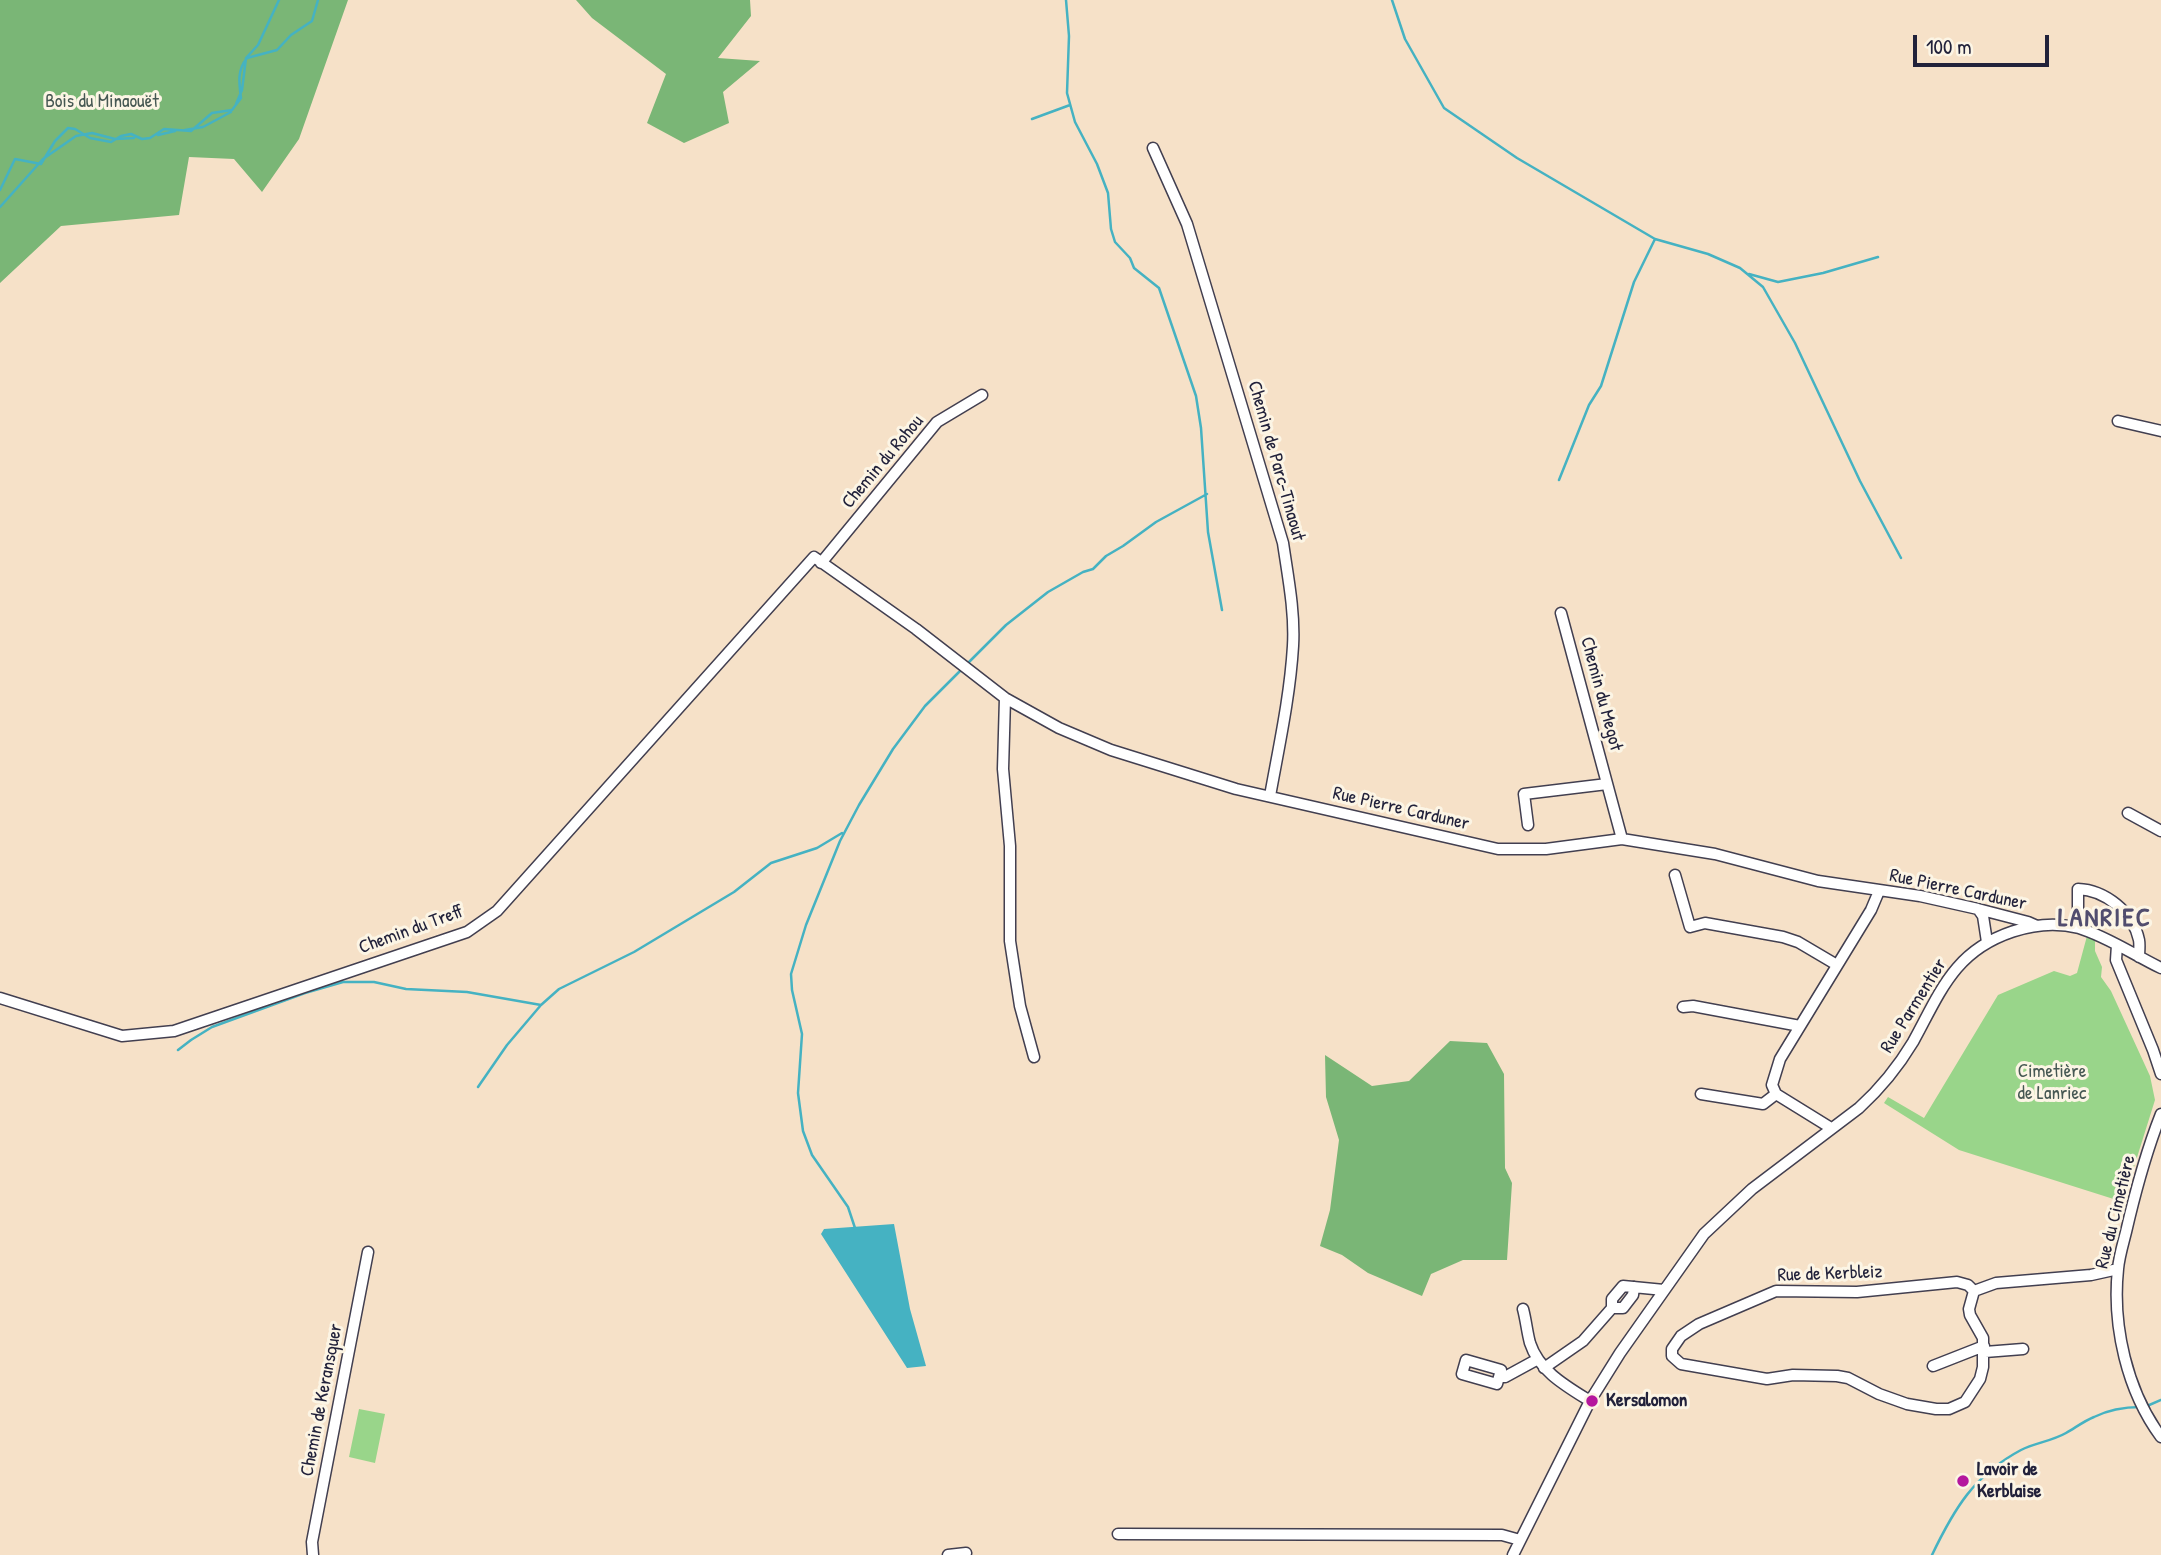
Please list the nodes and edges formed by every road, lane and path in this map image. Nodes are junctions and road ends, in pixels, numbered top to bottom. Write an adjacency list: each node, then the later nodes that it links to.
1 (1153, 148): 9 (street, Chemin de Parc-Tinaout)
2 (982, 395): 5 (street, Chemin du Rohou)
3 (2118, 421): 4 (street)
4 (2161, 431)
5 (817, 560): 7 (street, Rue Pierre Carduner); 24 (street, Chemin du Treff)
6 (1561, 613): 8 (street, Chemin du Megot)
7 (1005, 698): 9 (street, Rue Pierre Carduner); 27 (street)
8 (1608, 783): 11 (street); 13 (street, Chemin du Megot)
9 (1270, 796): 13 (street, Rue Pierre Carduner)
10 (2128, 813): 12 (street)
11 (1528, 825)
12 (2161, 831)
13 (1622, 839): 15 (street, Rue Pierre Carduner)
14 (1675, 875): 22 (street)
15 (1879, 891): 16 (street, Rue Pierre Carduner); 22 (street)
16 (1978, 909): 17 (street, Rue Pierre Carduner); 19 (street)
17 (2037, 926): 18 (street, Rue Parmentier); 19 (street, Rue Parmentier)
18 (2076, 927): 20 (street, Rue Parmentier); 21 (street)
19 (1987, 942): 32 (street, Rue Parmentier)
20 (2117, 945): 21 (street, Rue Parmentier); 28 (street)
21 (2139, 957): 23 (street, Rue Parmentier)
22 (1837, 965): 26 (street)
23 (2161, 968)
24 (0, 998)
25 (1683, 1007): 26 (street)
26 (1800, 1026): 30 (street)
27 (1034, 1057)
28 (2161, 1074)
29 (1701, 1094): 30 (street)
30 (1776, 1094): 32 (street)
31 (2161, 1114): 34 (street, Rue du Cimetière)
32 (1831, 1128): 35 (street, Rue Parmentier)
33 (368, 1252): 48 (street, Chemin de Keransquer)
34 (2118, 1269): 36 (street, Rue de Kerbleiz); 44 (street, Rue du Cimetière)
35 (1664, 1290): 40 (street); 43 (street, Rue Parmentier)
36 (1974, 1291): 38 (street); 38 (street, Rue de Kerbleiz)
37 (1524, 1309): 40 (street)
38 (1984, 1349): 39 (street); 41 (street)
39 (2023, 1349)
40 (1541, 1363): 42 (street); 43 (street)
41 (1933, 1366)
42 (1499, 1377)
43 (1590, 1401): 46 (street, Rue Parmentier)
44 (2161, 1437)
45 (1118, 1534): 46 (street)
46 (1520, 1541): 50 (street, Rue Parmentier)
47 (966, 1553): 49 (street)
48 (313, 1555)
49 (948, 1555)
50 (1513, 1555)

